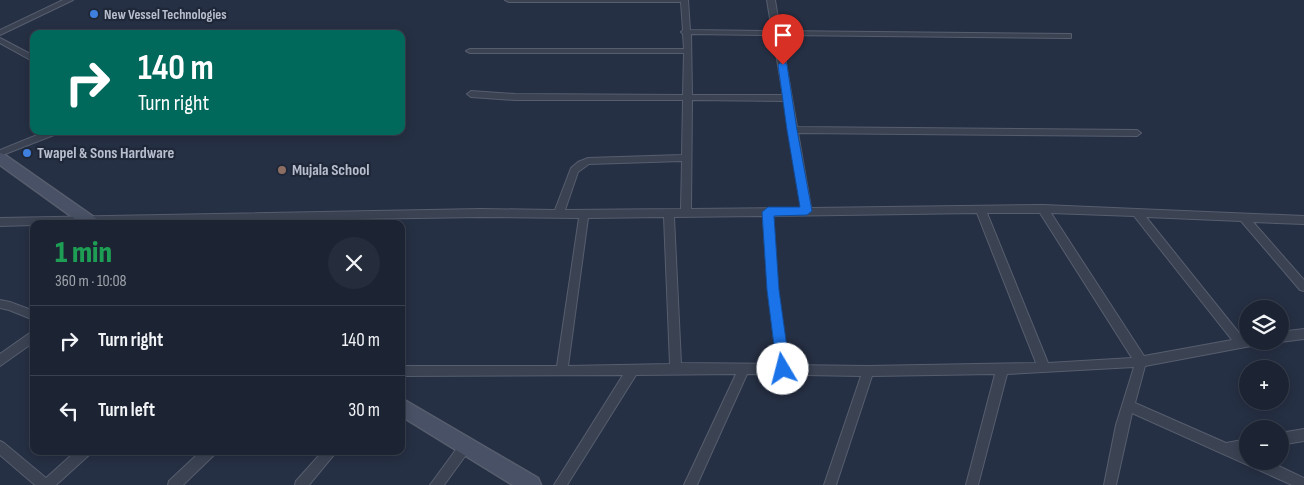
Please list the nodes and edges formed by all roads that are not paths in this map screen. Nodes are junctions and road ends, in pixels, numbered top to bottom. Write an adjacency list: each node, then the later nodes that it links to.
1 (69, 0): 7 (street)
2 (509, 0): 3 (street)
3 (684, 0): 5 (street)
4 (771, 0): 6 (street)
5 (685, 32): 6 (street); 11 (street)
6 (778, 32): 8 (street); 15 (street)
7 (0, 33)
8 (1068, 36)
9 (0, 40): 12 (street)
10 (470, 51): 11 (street)
11 (688, 51): 14 (street)
12 (30, 58)
13 (471, 94): 14 (street)
14 (686, 97): 15 (street); 21 (street)
15 (786, 98): 16 (street)
16 (792, 130): 17 (street); 24 (street)
17 (1137, 133)
18 (46, 135): 19 (street)
19 (0, 153)
20 (0, 158): 32 (street)
21 (686, 158): 26 (street); 29 (street)
22 (1043, 209): 23 (street); 28 (street); 46 (street)
23 (980, 210): 24 (street); 49 (street)
24 (807, 211): 27 (street)
25 (669, 212): 26 (street); 30 (street); 47 (street)
26 (686, 212): 27 (street)
27 (768, 212): 50 (street)
28 (1136, 212): 31 (street); 40 (street)
29 (559, 213): 30 (street); 33 (street)
30 (584, 214): 54 (street)
31 (1243, 217): 34 (street); 37 (street)
32 (86, 220)
33 (390, 220)
34 (1304, 220)
35 (0, 222): 36 (street)
36 (30, 222)
37 (1304, 287)
38 (0, 304): 39 (street)
39 (30, 314)
40 (1239, 334)
41 (1304, 334): 42 (street)
42 (1289, 336)
43 (30, 338): 45 (street)
44 (1239, 343): 46 (street)
45 (0, 361)
46 (1141, 362): 49 (street); 56 (street)
47 (676, 368): 48 (street); 52 (street)
48 (744, 368): 50 (street); 77 (street)
49 (1044, 368): 51 (street)
50 (783, 369): 55 (street)
51 (1002, 369): 55 (street); 79 (street)
52 (633, 370): 54 (street); 76 (street)
53 (405, 371): 54 (street)
54 (562, 371)
55 (868, 371): 78 (street)
56 (1128, 406): 63 (street); 69 (street)
57 (405, 408): 60 (street)
58 (1304, 435): 59 (street)
59 (1289, 438)
60 (467, 444): 74 (street); 75 (street)
61 (0, 447): 71 (street)
62 (1239, 447): 63 (street)
63 (1225, 449): 67 (street)
64 (80, 455): 71 (street)
65 (206, 455): 72 (street)
66 (327, 455): 73 (street)
67 (1239, 455)
68 (1273, 470): 70 (street)
69 (1112, 484)
70 (1304, 484)
71 (46, 485)
72 (174, 485)
73 (301, 485)
74 (436, 485)
75 (531, 485)
76 (560, 485)
77 (690, 485)
78 (830, 485)
79 (972, 485)

